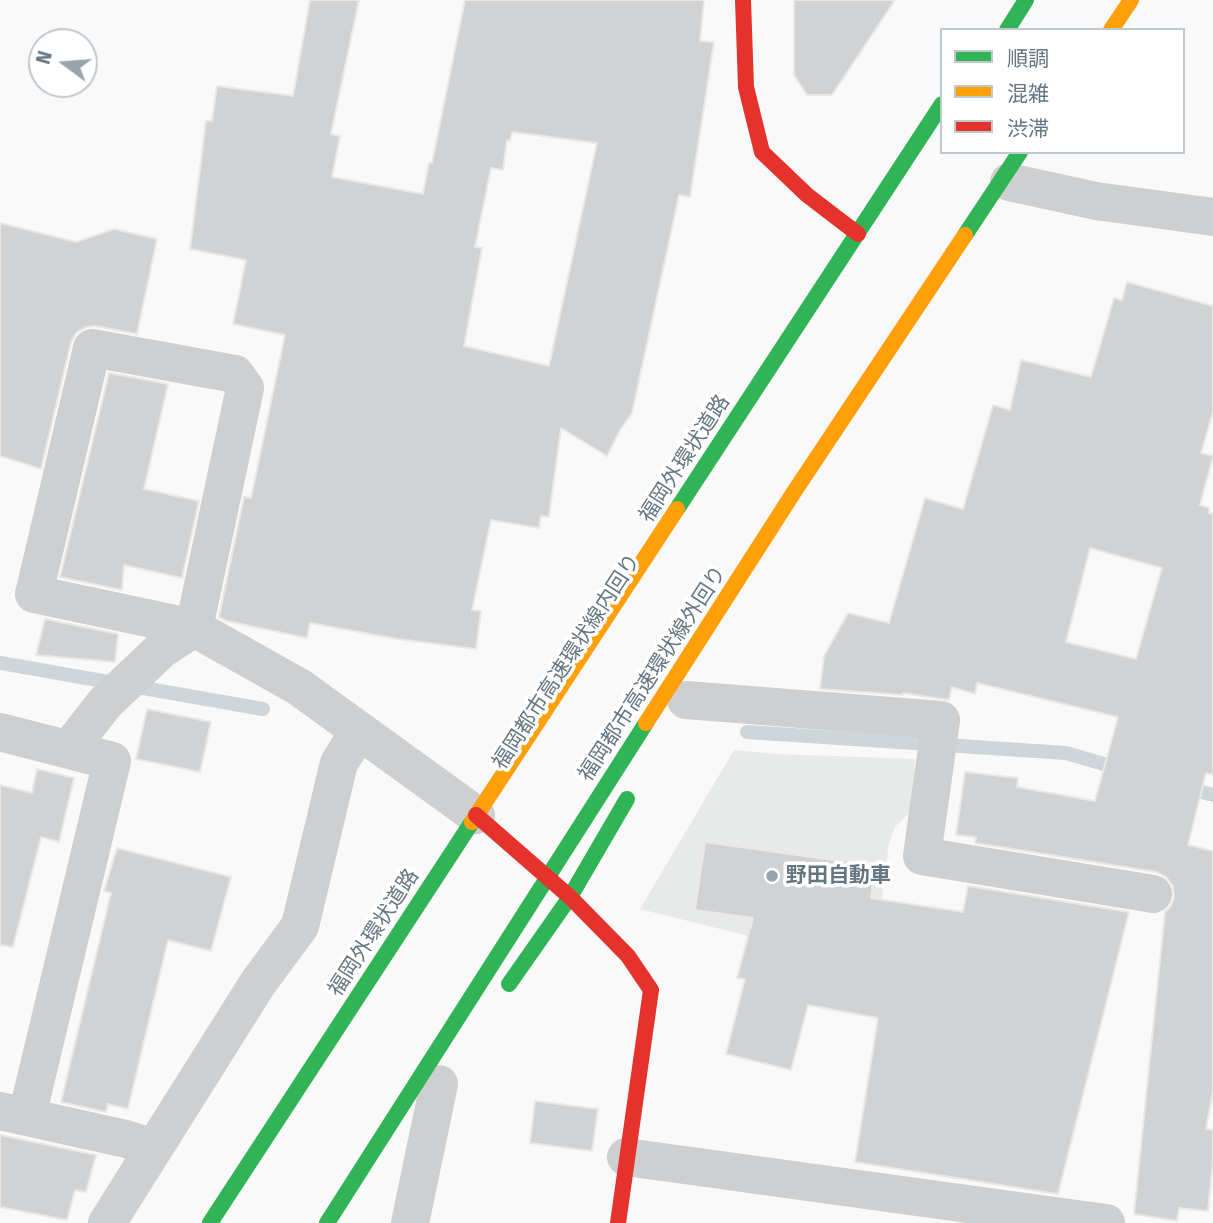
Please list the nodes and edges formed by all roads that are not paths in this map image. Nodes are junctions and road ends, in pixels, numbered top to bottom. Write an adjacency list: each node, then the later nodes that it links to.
1 (743, 0): 14 (main road)
2 (1009, 0): 6 (main road)
3 (1026, 0): 7 (main road)
4 (1121, 0): 8 (main road)
5 (1131, 0): 9 (main road)
6 (991, 28)
7 (1008, 28)
8 (1102, 28)
9 (1112, 28)
10 (940, 107): 14 (main road, 福岡外環状道路)
11 (940, 130): 25 (main road, 福岡都市高速環状線内回り)
12 (1019, 162): 13 (street); 15 (main road); 34 (main road, 福岡都市高速環状線外回り)
13 (1213, 217)
14 (858, 234): 22 (main road, 福岡外環状道路)
15 (847, 441)
16 (194, 628): 16 (street); 18 (street); 20 (street)
17 (686, 700): 23 (street)
18 (359, 731): 22 (street); 30 (street)
19 (0, 732): 20 (street)
20 (69, 749): 28 (street)
21 (638, 781): 24 (main road)
22 (476, 815): 24 (main road); 33 (main road, 福岡外環状道路)
23 (1153, 894)
24 (570, 897): 26 (main road); 31 (main road)
25 (419, 932)
26 (501, 996)
27 (443, 1078): 29 (main road); 35 (street)
28 (13, 1114): 30 (street)
29 (416, 1118)
30 (154, 1148): 32 (street)
31 (626, 1157): 36 (main road); 37 (street)
32 (107, 1223)
33 (210, 1223)
34 (327, 1223)
35 (410, 1223)
36 (618, 1223)
37 (1106, 1223)

